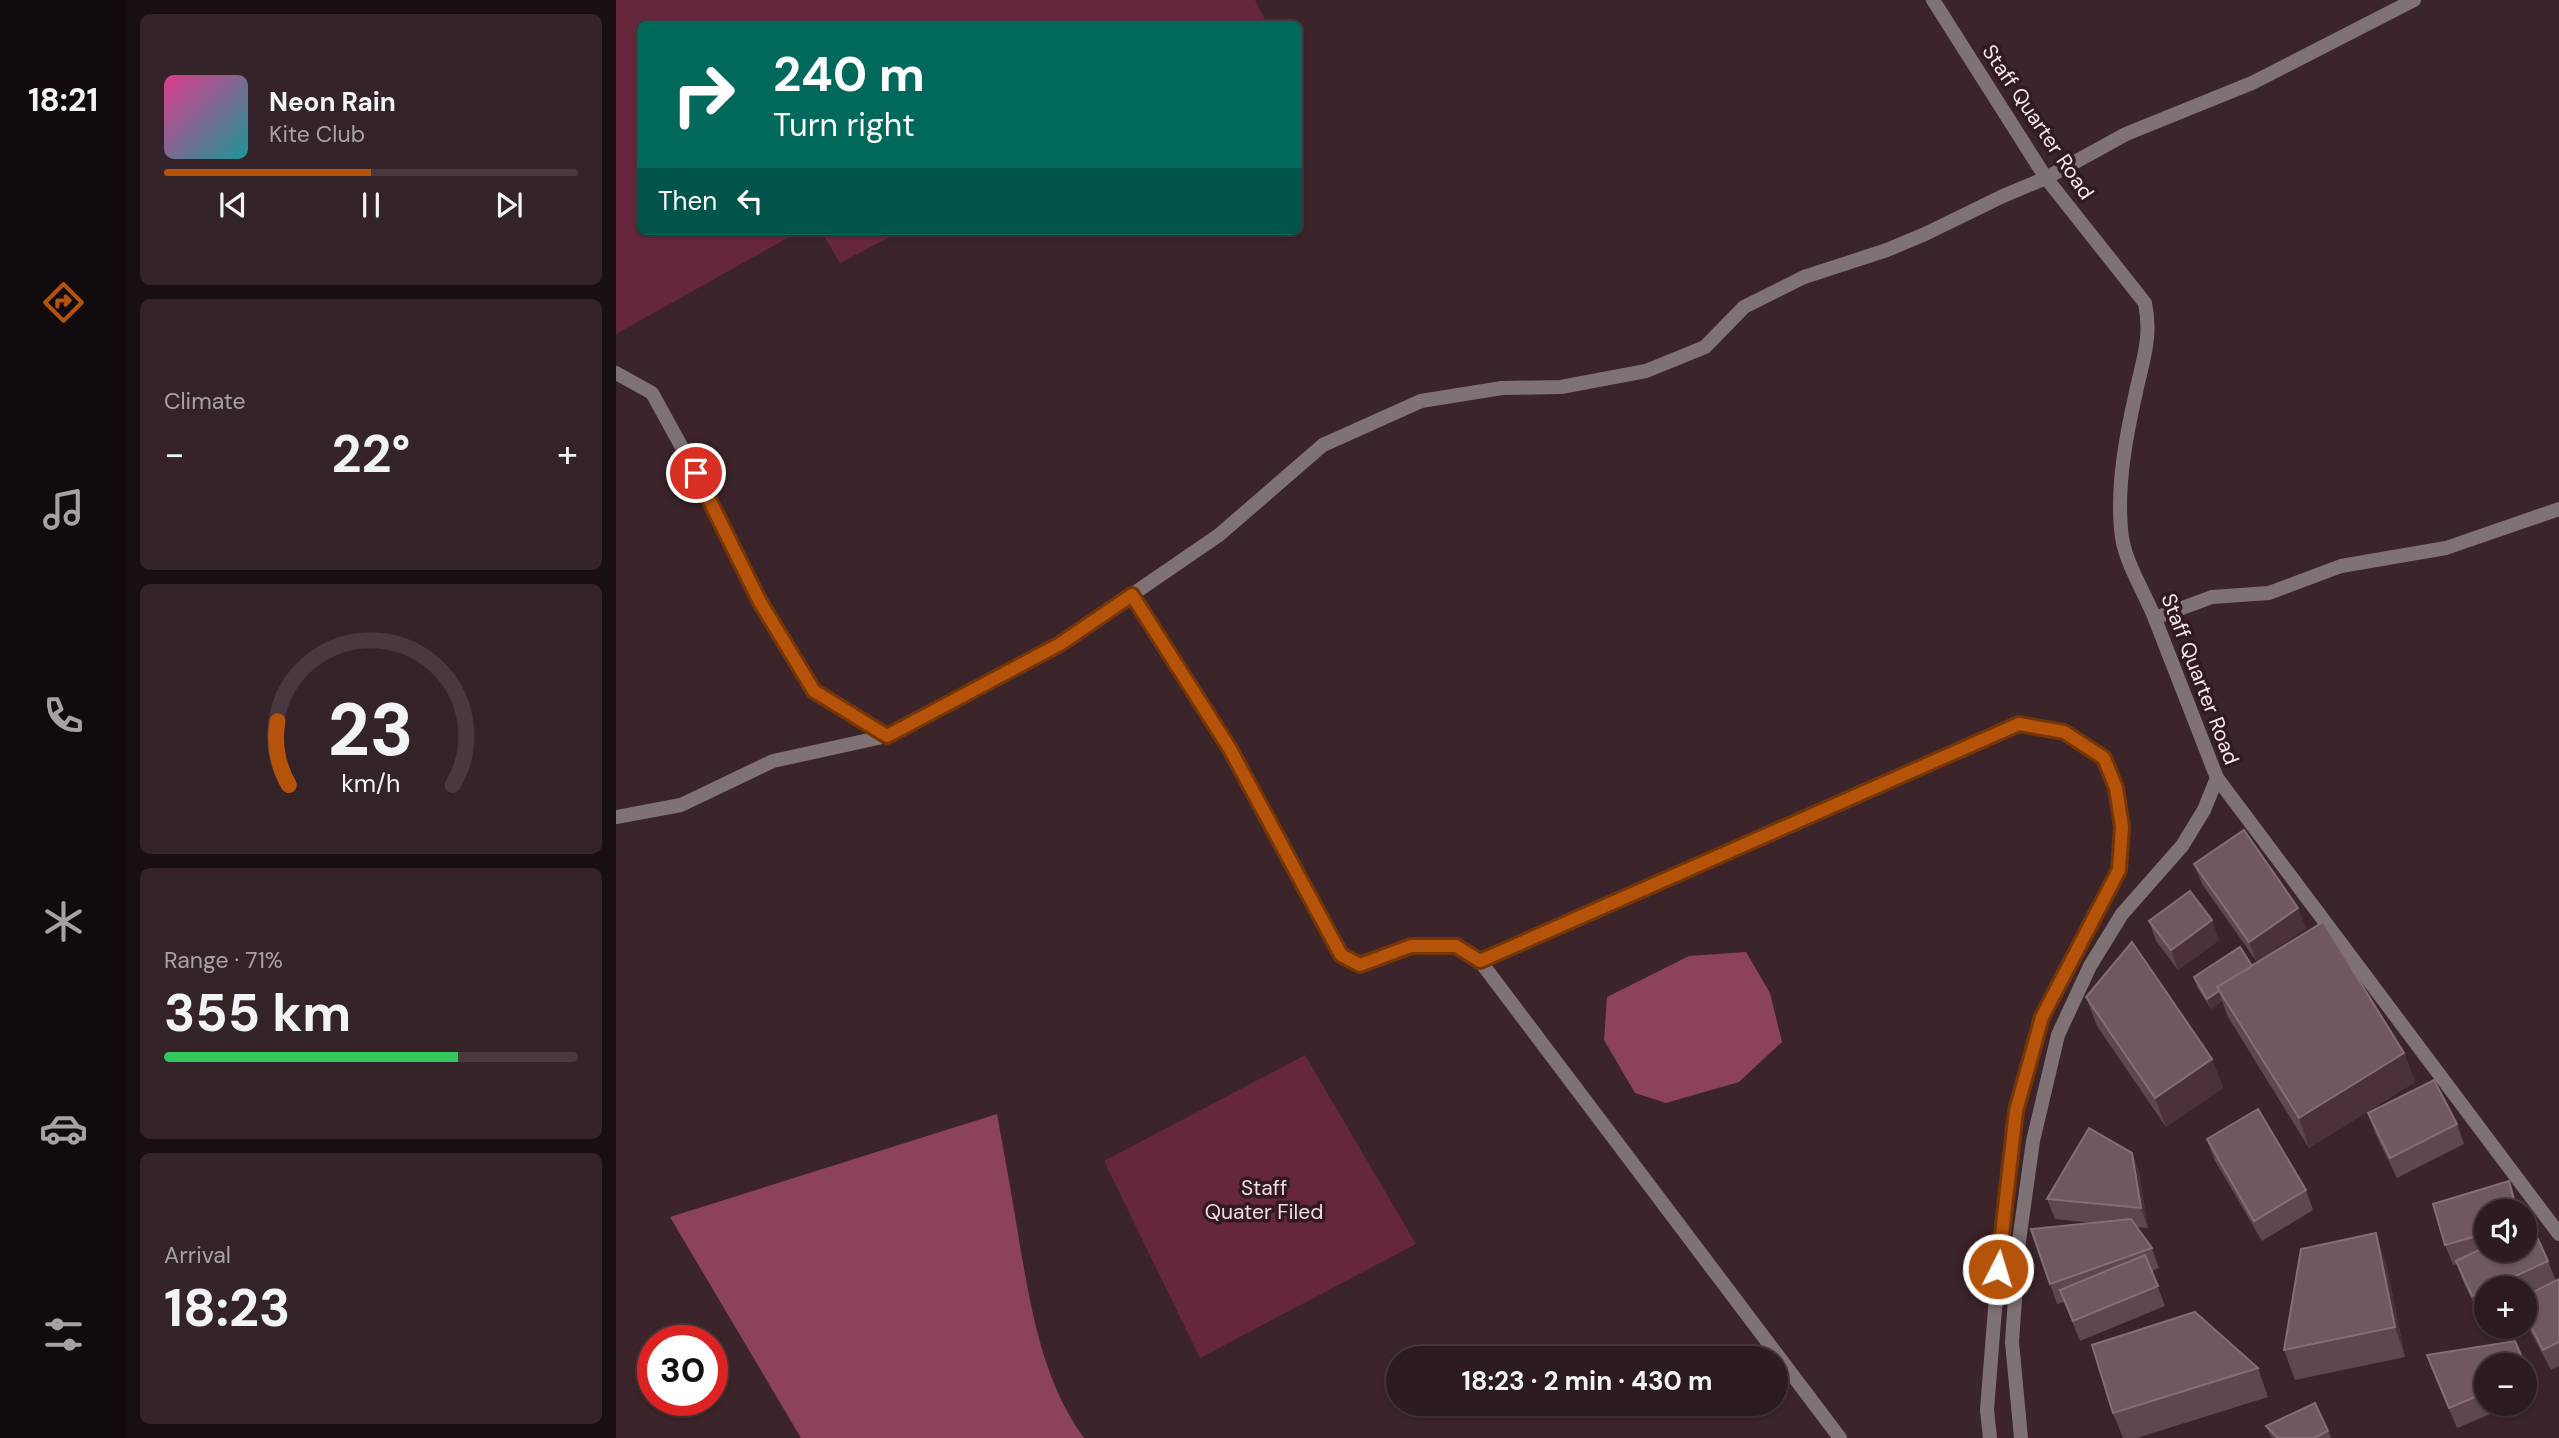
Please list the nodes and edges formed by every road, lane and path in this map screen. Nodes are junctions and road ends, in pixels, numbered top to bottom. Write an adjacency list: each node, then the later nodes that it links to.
1 (1933, 0): 3 (street, Staff Quarter Road)
2 (2414, 0): 3 (street)
3 (2046, 178): 6 (street); 7 (street, Staff Quarter Road)
4 (616, 373): 8 (street)
5 (2559, 509): 7 (street)
6 (1132, 595): 8 (street); 11 (street)
7 (2155, 618): 9 (street, Staff Quarter Road)
8 (887, 736): 10 (street)
9 (2217, 778): 12 (street); 15 (street, Staff Quarter Road)
10 (616, 817)
11 (1480, 961): 13 (street); 14 (street)
12 (2559, 1234)
13 (1840, 1438)
14 (1990, 1438)
15 (2021, 1438)

